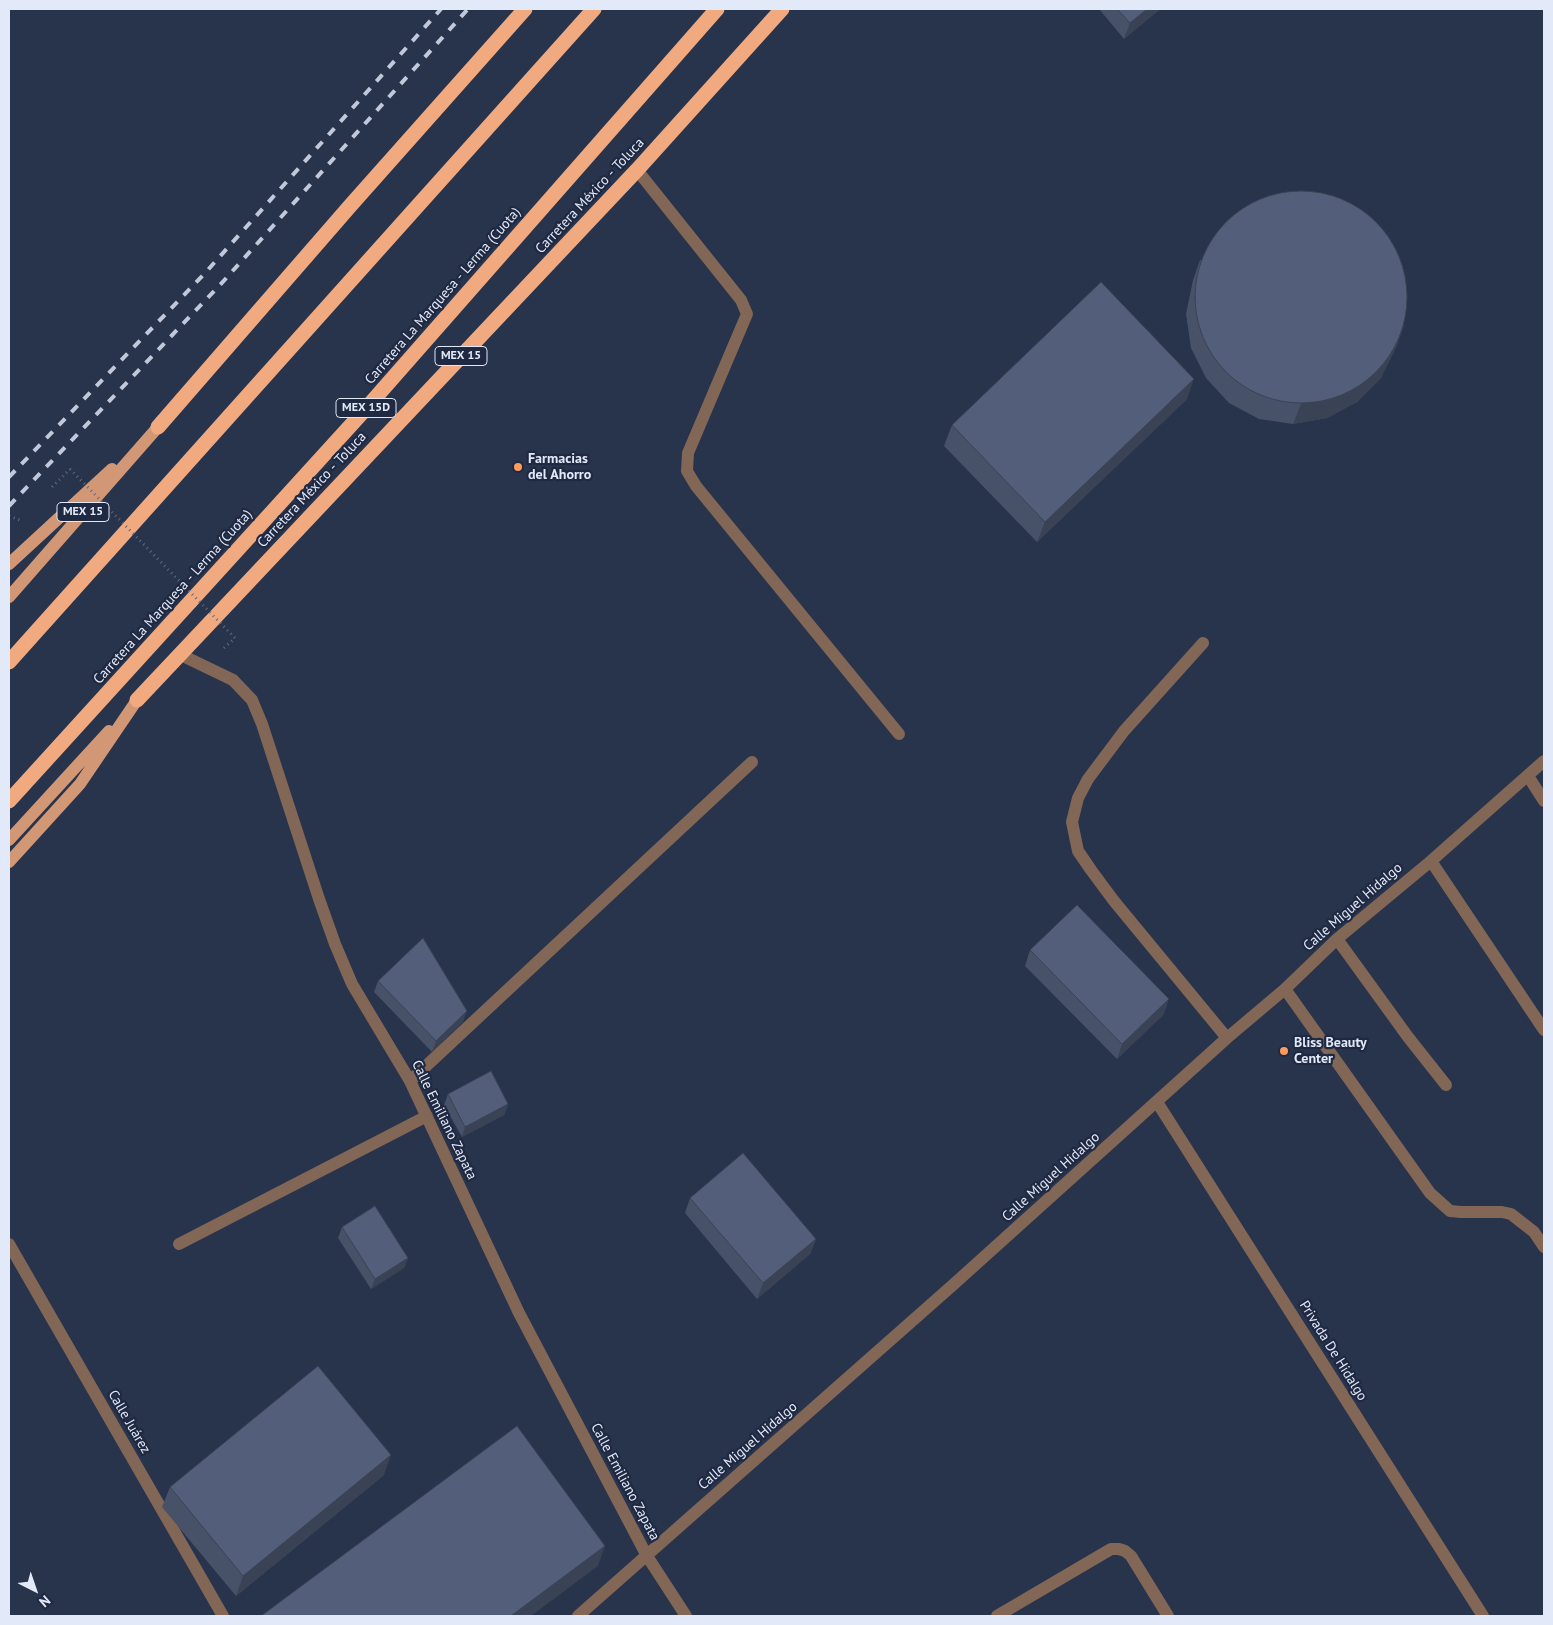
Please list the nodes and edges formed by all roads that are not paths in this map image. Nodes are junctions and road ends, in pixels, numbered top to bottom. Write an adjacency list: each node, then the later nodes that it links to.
1 (526, 9): 6 (highway, MEX 15)
2 (594, 9): 11 (highway)
3 (717, 9): 17 (highway, Carretera La Marquesa - Lerma (Cuota) / MEX 15D)
4 (782, 9): 5 (highway, Carretera México - Toluca / MEX 15)
5 (637, 170): 10 (highway, Carretera México - Toluca / MEX 15); 13 (street)
6 (158, 427): 7 (main road); 8 (main road, MEX 15)
7 (9, 564)
8 (9, 597)
9 (1203, 644): 25 (street)
10 (179, 654): 12 (highway, Carretera México - Toluca / MEX 15); 26 (street, Calle Emiliano Zapata)
11 (9, 662)
12 (137, 700): 19 (main road, Carretera México - Toluca / MEX 15); 21 (main road)
13 (899, 734)
14 (1544, 761): 16 (street, Calle Miguel Hidalgo)
15 (752, 762): 26 (street)
16 (1528, 776): 18 (street); 20 (street, Calle Miguel Hidalgo)
17 (9, 801)
18 (1544, 801)
19 (9, 840)
20 (1431, 861): 22 (street, Calle Miguel Hidalgo); 24 (street)
21 (9, 862)
22 (1337, 939): 23 (street, Calle Miguel Hidalgo); 27 (street)
23 (1285, 989): 25 (street, Calle Miguel Hidalgo); 32 (street)
24 (1544, 1030)
25 (1227, 1038): 28 (street, Calle Miguel Hidalgo)
26 (410, 1080): 29 (street, Calle Emiliano Zapata)
27 (1446, 1085)
28 (1156, 1102): 33 (street, Calle Miguel Hidalgo); 39 (street, Privada De Hidalgo)
29 (427, 1116): 31 (street); 33 (street, Calle Emiliano Zapata)
30 (9, 1244): 34 (street, Calle Juárez)
31 (179, 1244)
32 (1544, 1247)
33 (647, 1556): 35 (street, Calle Miguel Hidalgo); 36 (street, Calle Emiliano Zapata)
34 (223, 1616)
35 (578, 1616)
36 (686, 1616)
37 (997, 1616): 38 (street)
38 (1168, 1616)
39 (1483, 1616)

